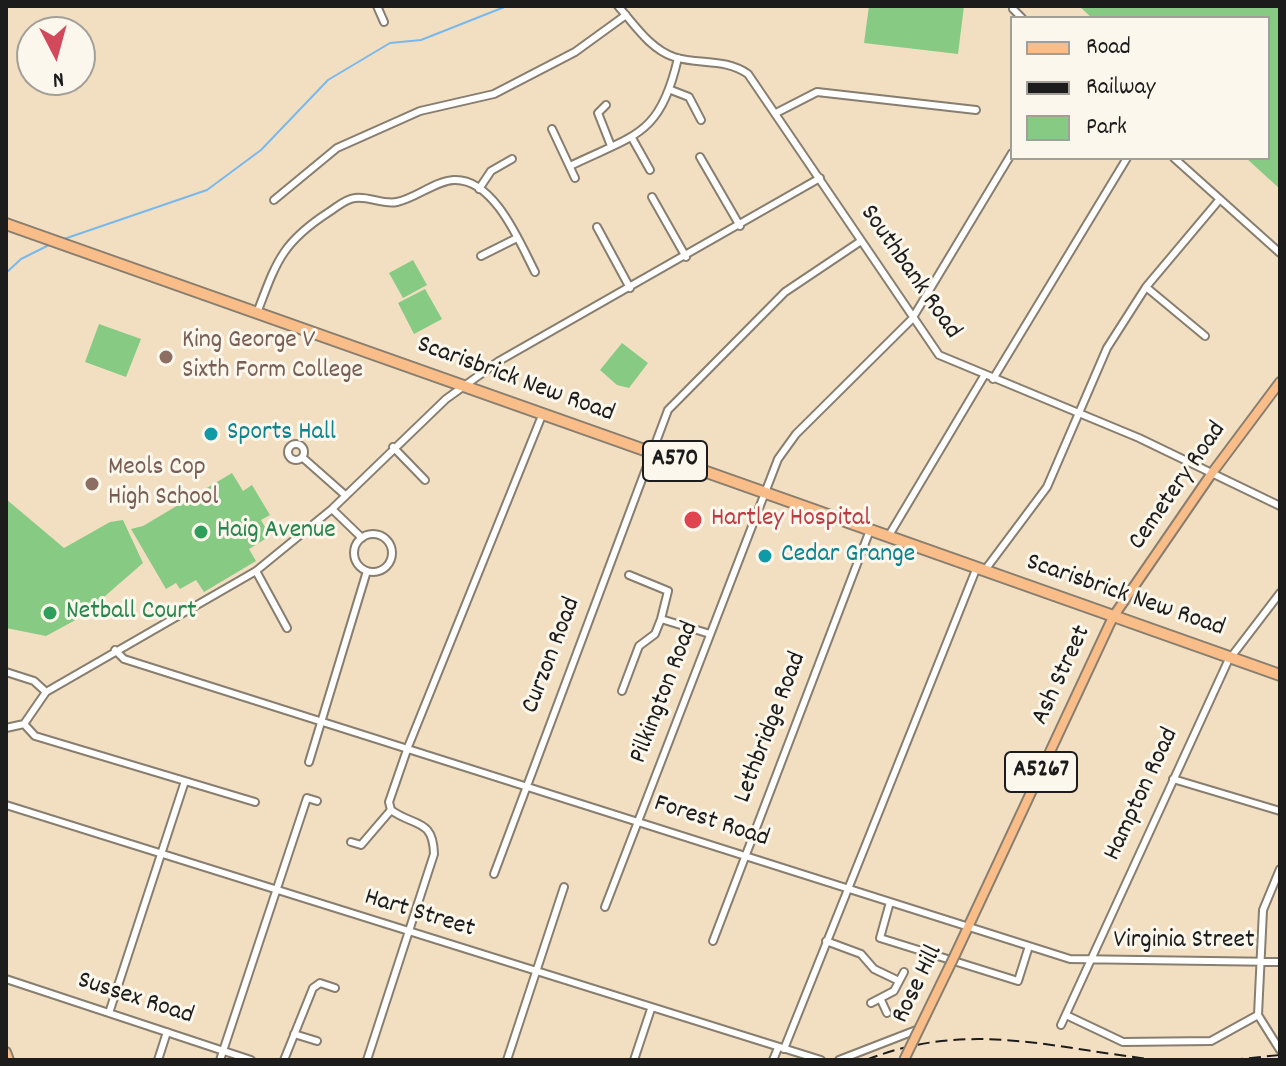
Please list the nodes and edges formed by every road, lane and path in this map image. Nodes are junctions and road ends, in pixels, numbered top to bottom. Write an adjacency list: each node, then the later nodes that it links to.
1 (377, 6): 6 (street)
2 (618, 6): 4 (street, Southbank Road)
3 (1013, 9): 5 (street)
4 (626, 15): 7 (street, Southbank Road); 28 (street)
5 (1020, 16)
6 (384, 22)
7 (678, 58): 8 (street); 11 (street, Southbank Road)
8 (671, 90): 12 (street); 14 (street)
9 (606, 105): 15 (street)
10 (976, 110): 11 (street)
11 (778, 112): 24 (street, Southbank Road)
12 (701, 120)
13 (552, 129): 21 (street)
14 (632, 138): 15 (street); 22 (street)
15 (611, 146): 21 (street)
16 (1010, 156): 41 (street, Pilkington Road)
17 (700, 157): 30 (street)
18 (512, 159): 25 (street)
19 (1126, 160): 44 (street)
20 (1176, 160): 27 (street)
21 (570, 166): 23 (street)
22 (650, 170)
23 (575, 178)
24 (820, 178): 30 (street); 33 (street, Southbank Road)
25 (479, 189): 32 (street); 40 (street)
26 (652, 197): 36 (street)
27 (1220, 199): 34 (street); 38 (street)
28 (274, 200)
29 (6, 224): 40 (highway, Scarisbrick New Road / A570)
30 (740, 226): 36 (street)
31 (597, 227): 39 (street)
32 (517, 238): 35 (street); 37 (street)
33 (861, 241): 41 (street, Southbank Road); 50 (street, Curzon Road)
34 (1280, 253)
35 (481, 256)
36 (686, 257): 39 (street)
37 (535, 272)
38 (1146, 287): 42 (street); 48 (street)
39 (630, 288): 46 (street)
40 (257, 313): 46 (highway, Scarisbrick New Road / A570)
41 (912, 319): 43 (street, Southbank Road); 54 (street, Pilkington Road)
42 (1205, 336)
43 (984, 376): 44 (street, Southbank Road); 59 (street)
44 (993, 379): 48 (street, Southbank Road)
45 (1280, 382): 52 (main road, Cemetery Road / A5267)
46 (464, 386): 47 (highway, Scarisbrick New Road / A570); 49 (street)
47 (543, 413): 50 (highway, Scarisbrick New Road / A570); 79 (street)
48 (1079, 415): 52 (street, Southbank Road); 61 (street)
49 (393, 447): 53 (street); 55 (street)
50 (651, 453): 54 (highway, Scarisbrick New Road / A570); 83 (street, Curzon Road)
51 (302, 457): 55 (street)
52 (1212, 473): 56 (street, Southbank Road); 66 (main road, Cemetery Road / A5267)
53 (425, 480)
54 (765, 494): 58 (highway, Scarisbrick New Road / A570); 69 (street, Pilkington Road)
55 (345, 495): 57 (street)
56 (1280, 506)
57 (332, 509): 60 (street); 62 (street)
58 (870, 530): 59 (highway, Scarisbrick New Road / A570); 94 (street, Lethbridge Road)
59 (888, 537): 61 (highway, Scarisbrick New Road / A570)
60 (362, 538): 63 (street); 63 (street)
61 (981, 569): 66 (highway, Scarisbrick New Road / A570); 98 (street)
62 (256, 571): 68 (street); 70 (street)
63 (367, 571): 76 (street)
64 (629, 575): 67 (street)
65 (1280, 593): 71 (street, Hampton Road)
66 (1113, 617): 71 (highway, Scarisbrick New Road / A570); 102 (main road, Ash Street / A5267)
67 (661, 619): 69 (street); 74 (street)
68 (287, 628)
69 (710, 634): 91 (street, Pilkington Road)
70 (115, 650): 75 (street); 76 (street, Forest Road)
71 (1230, 657): 73 (highway, Scarisbrick New Road / A570); 81 (street, Hampton Road)
72 (6, 672): 75 (street)
73 (1280, 675)
74 (622, 691)
75 (46, 692): 77 (street)
76 (321, 721): 79 (street, Forest Road); 80 (street)
77 (24, 724): 78 (street); 82 (street)
78 (6, 728)
79 (408, 747): 83 (street, Forest Road); 89 (street)
80 (309, 762)
81 (1173, 779): 90 (street); 107 (street, Hampton Road)
82 (185, 781): 84 (street); 93 (street)
83 (525, 786): 91 (street, Forest Road); 96 (street, Curzon Road)
84 (220, 792): 86 (street); 87 (street)
85 (317, 801): 99 (street)
86 (255, 802)
87 (217, 803)
88 (6, 805): 93 (street, Hart Street)
89 (391, 810): 92 (street); 103 (street)
90 (1280, 811)
91 (639, 822): 94 (street, Forest Road); 101 (street, Pilkington Road)
92 (351, 842)
93 (161, 855): 99 (street, Hart Street); 118 (street)
94 (745, 855): 98 (street, Forest Road); 104 (street, Lethbridge Road)
95 (1280, 869): 108 (street)
96 (494, 874)
97 (564, 887): 110 (street)
98 (848, 888): 100 (street, Forest Road); 105 (street)
99 (276, 891): 103 (street, Hart Street); 131 (street)
100 (890, 902): 102 (street, Forest Road); 106 (street)
101 (605, 907)
102 (969, 927): 106 (street, Forest Road); 125 (main road, Rose Hill / A5267, bridge)
103 (409, 933): 110 (street, Hart Street); 138 (street)
104 (713, 941)
105 (826, 941): 113 (street); 129 (street)
106 (1029, 946): 107 (street, Forest Road)
107 (1088, 962): 108 (street, Virginia Street); 120 (street, Hampton Road)
108 (1260, 962): 109 (street, Virginia Street); 121 (street)
109 (1280, 962)
110 (536, 972): 117 (street, Hart Street); 139 (street)
111 (904, 972): 113 (street)
112 (6, 979): 118 (street, Sussex Road)
113 (899, 981): 115 (street)
114 (335, 988): 123 (street)
115 (881, 1000): 116 (street); 119 (street)
116 (871, 1003)
117 (651, 1009): 129 (street, Hart Street); 140 (street)
118 (109, 1013): 126 (street, Sussex Road)
119 (887, 1013)
120 (1066, 1015): 121 (street); 124 (street, Hampton Road)
121 (1258, 1015): 130 (street)
122 (288, 1017): 123 (street)
123 (298, 1023): 127 (street)
124 (1061, 1025)
125 (919, 1029): 143 (street); 144 (main road, Rose Hill / A5267, bridge)
126 (167, 1032): 131 (street, Sussex Road); 134 (street)
127 (294, 1034): 128 (street); 137 (street)
128 (317, 1041)
129 (781, 1048): 141 (street); 142 (street, Hart Street)
130 (1278, 1048)
131 (222, 1050): 135 (street); 136 (street, Sussex Road)
132 (6, 1052): 133 (main road)
133 (9, 1060)
134 (158, 1060)
135 (220, 1060)
136 (251, 1060)
137 (284, 1060)
138 (367, 1060)
139 (507, 1060)
140 (634, 1060)
141 (773, 1060)
142 (821, 1060)
143 (839, 1060)
144 (904, 1060)

